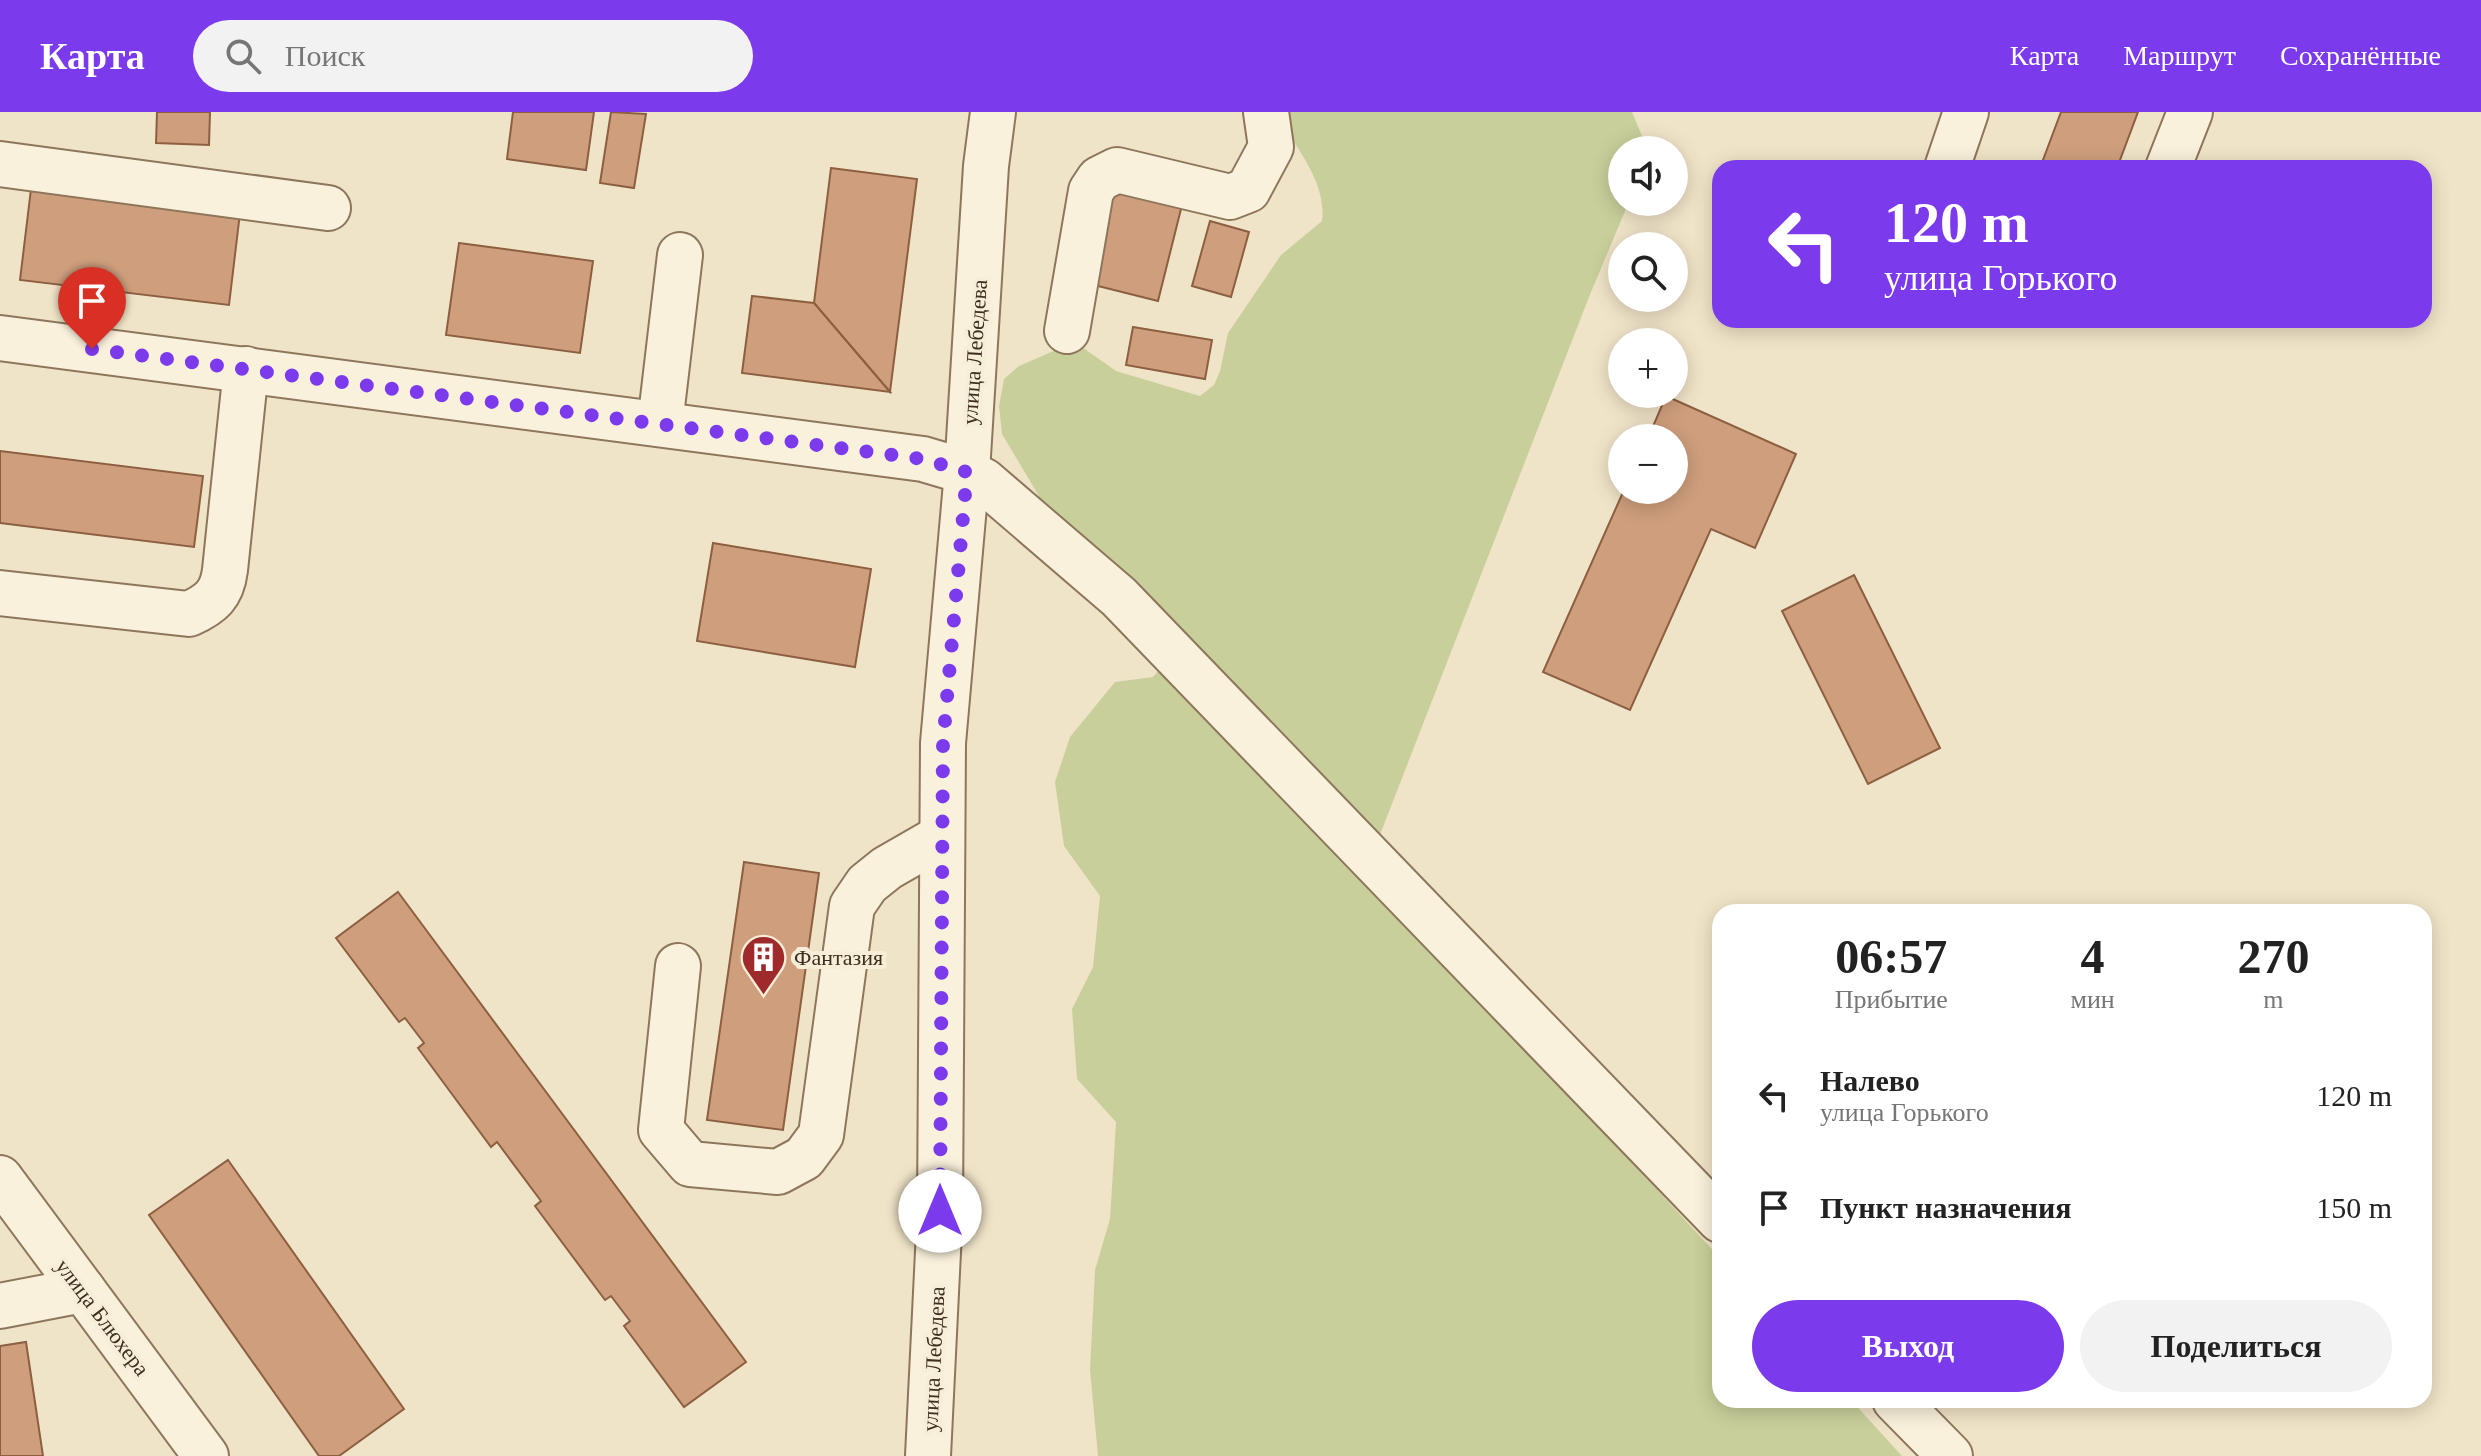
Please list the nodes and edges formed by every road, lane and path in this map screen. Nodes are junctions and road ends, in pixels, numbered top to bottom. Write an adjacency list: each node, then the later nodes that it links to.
1 (993, 112): 14 (street, улица Лебедева)
2 (1266, 112): 10 (street)
3 (1966, 112): 5 (street)
4 (2190, 112): 6 (street)
5 (1950, 160)
6 (2171, 160)
7 (0, 164): 8 (street)
8 (328, 208)
9 (680, 255): 13 (street)
10 (1067, 331)
11 (0, 338): 12 (street)
12 (246, 369): 13 (street); 15 (street)
13 (660, 424): 14 (street)
14 (967, 472): 16 (street, улица Лебедева); 19 (street)
15 (0, 593)
16 (941, 837): 17 (street); 24 (street, улица Лебедева)
17 (678, 966)
18 (0, 1178): 20 (street, улица Блюхера)
19 (1712, 1212)
20 (83, 1290): 21 (street); 23 (street, улица Блюхера)
21 (0, 1306)
22 (1903, 1408): 25 (street)
23 (206, 1456)
24 (928, 1456)
25 (1950, 1456)

